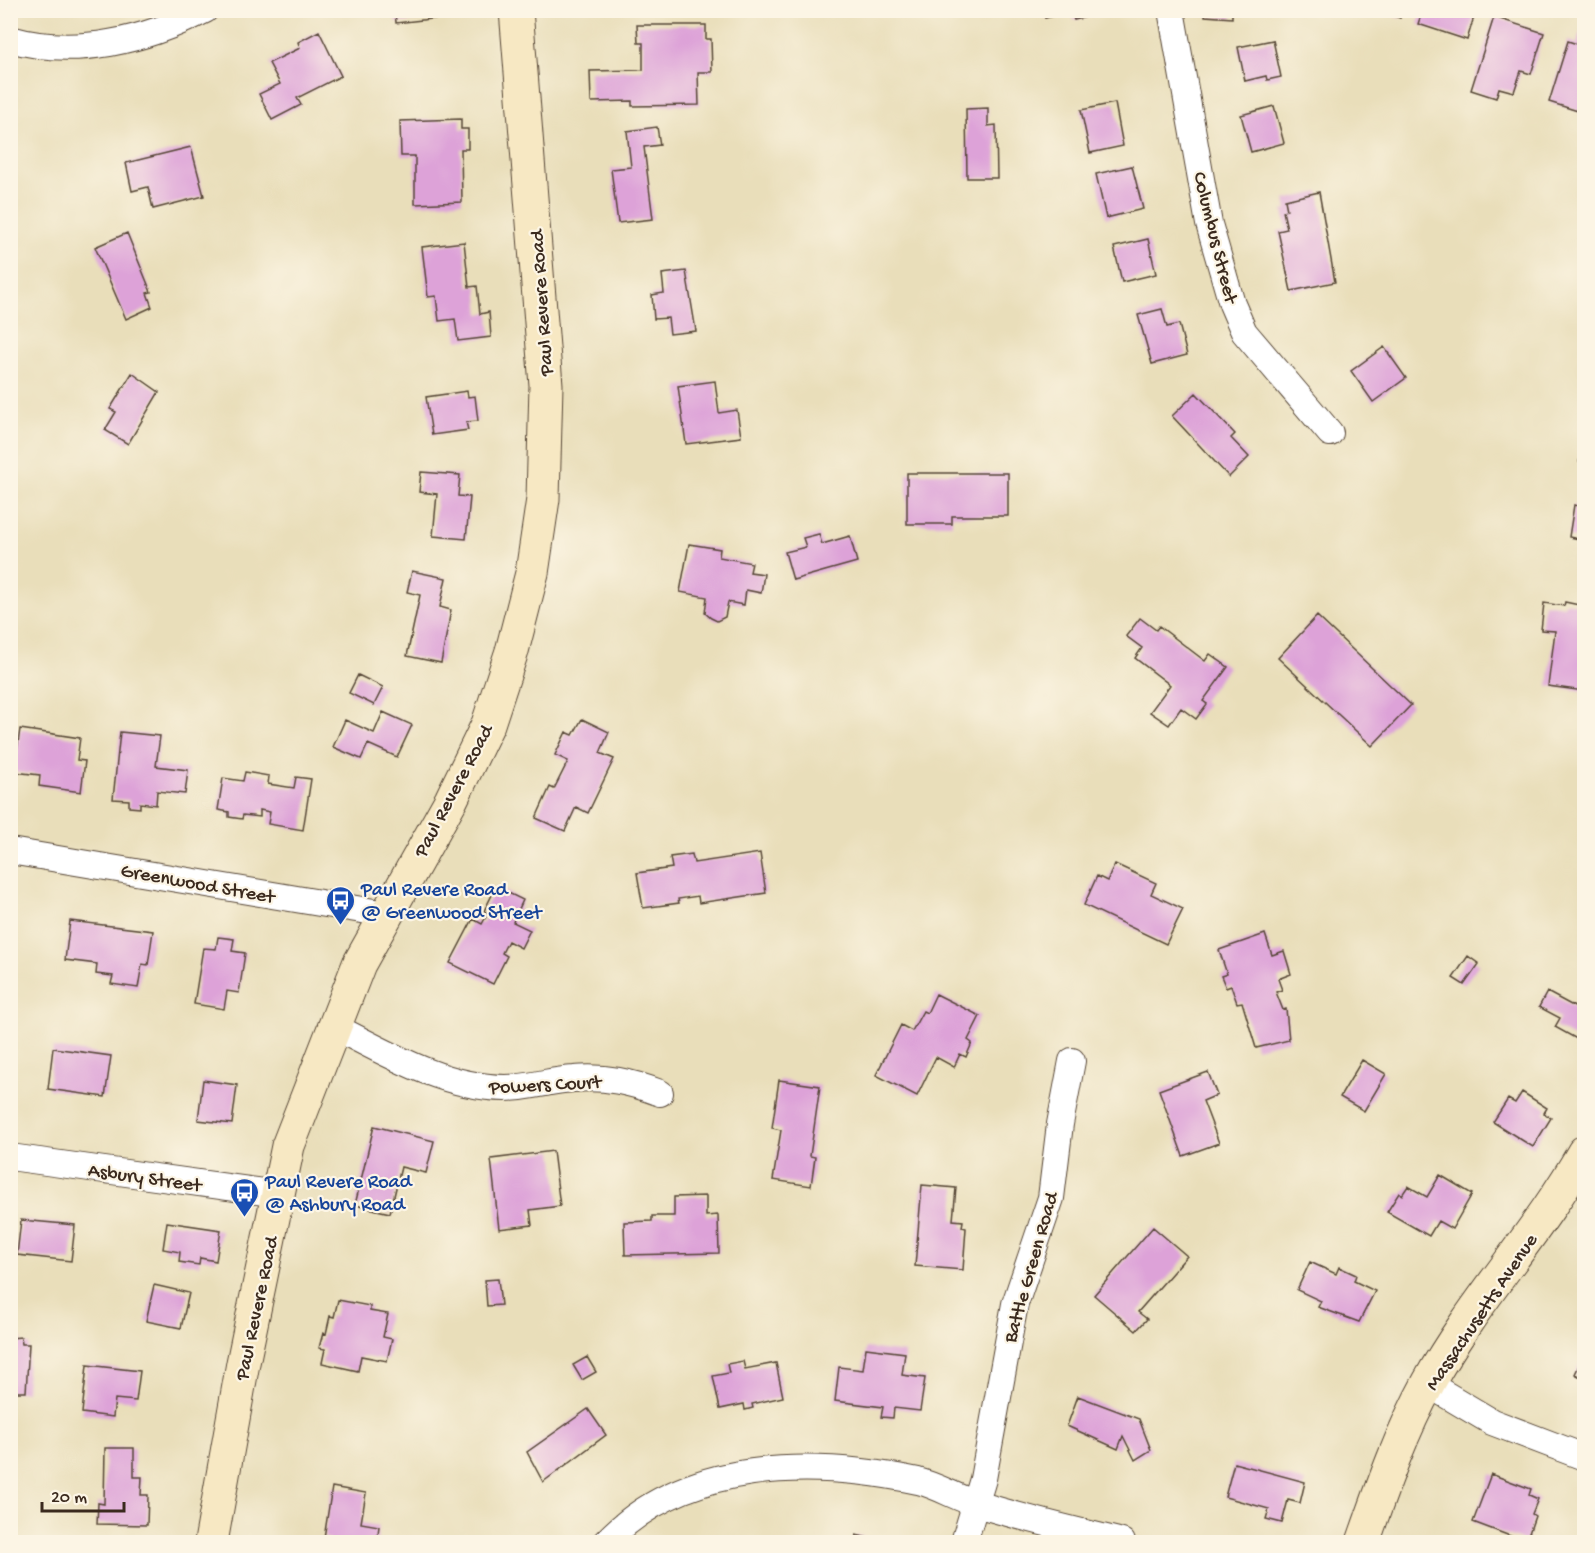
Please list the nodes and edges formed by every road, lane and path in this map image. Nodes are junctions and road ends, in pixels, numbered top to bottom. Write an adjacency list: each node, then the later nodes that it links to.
1 (206, 10): 4 (street)
2 (516, 10): 7 (street, Paul Revere Road)
3 (1171, 10): 5 (street, Columbus Street)
4 (10, 39)
5 (1330, 433)
6 (10, 851): 7 (street, Greenwood Street)
7 (386, 914): 8 (street, Paul Revere Road)
8 (333, 1026): 10 (street, Powers Court); 13 (street, Paul Revere Road)
9 (1072, 1061): 16 (street, Battle Green Road)
10 (660, 1093)
11 (1584, 1152): 14 (street, Massachusetts Avenue)
12 (10, 1157): 13 (street, Asbury Street)
13 (279, 1194): 17 (street, Paul Revere Road)
14 (1428, 1384): 15 (street); 21 (street, Massachusetts Avenue)
15 (1584, 1457)
16 (976, 1503): 18 (street); 19 (street, Battle Green Road); 20 (street)
17 (211, 1542)
18 (606, 1542)
19 (964, 1542)
20 (1122, 1542)
21 (1363, 1542)

